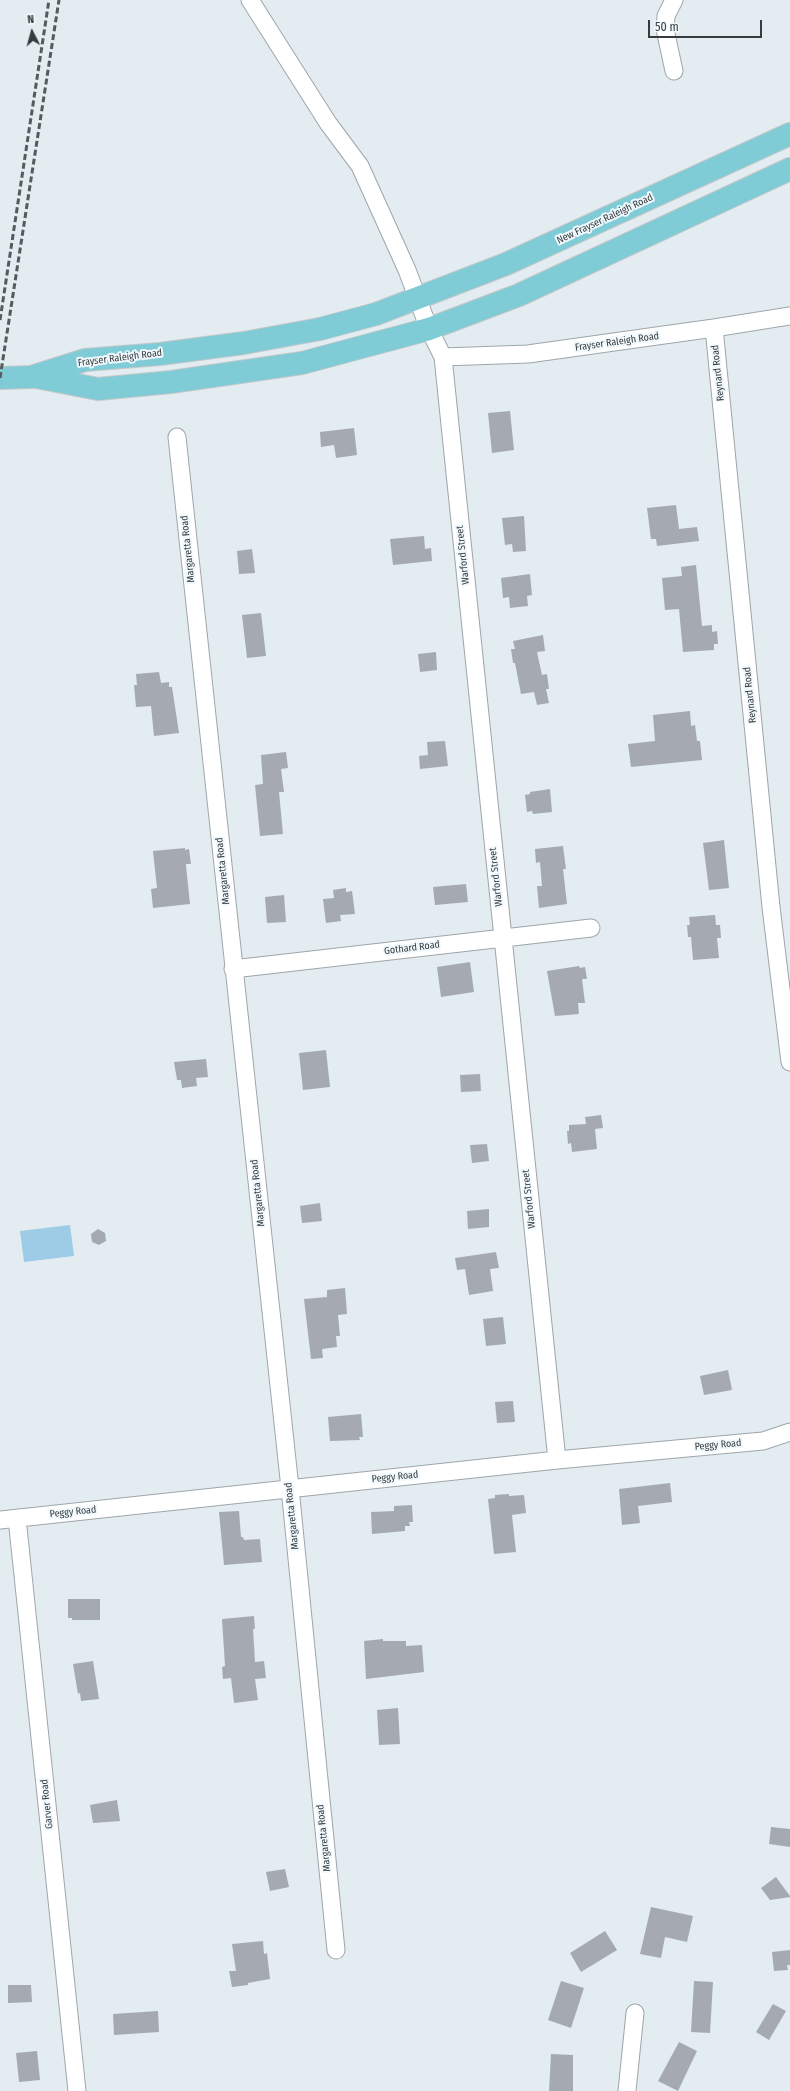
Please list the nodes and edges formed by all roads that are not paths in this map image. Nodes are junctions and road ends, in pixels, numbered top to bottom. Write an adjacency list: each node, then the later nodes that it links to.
1 (250, 0): 6 (street, Warford Street)
2 (674, 0): 3 (street)
3 (674, 71)
4 (790, 134): 6 (main road, New Frayser Raleigh Road)
5 (790, 169): 9 (main road)
6 (418, 298): 9 (street, Warford Street); 11 (main road, Frayser Raleigh Road)
7 (790, 316): 8 (street, Frayser Raleigh Road)
8 (714, 328): 10 (street, Frayser Raleigh Road); 17 (street, Reynard Road)
9 (429, 329): 10 (street, Warford Street); 11 (main road)
10 (443, 357): 15 (street, Warford Street)
11 (31, 376): 12 (main road)
12 (0, 378)
13 (176, 437): 16 (street, Margaretta Road)
14 (591, 928): 15 (street, Gothard Road)
15 (502, 938): 16 (street, Gothard Road); 19 (street, Warford Street)
16 (233, 969): 20 (street, Margaretta Road)
17 (790, 1062)
18 (790, 1432): 19 (street, Peggy Road)
19 (557, 1460): 20 (street, Peggy Road)
20 (290, 1488): 21 (street, Peggy Road); 22 (street, Margaretta Road)
21 (8, 1519): 24 (street, Garver Road)
22 (336, 1950)
23 (635, 2013): 25 (street)
24 (77, 2091)
25 (627, 2091)

